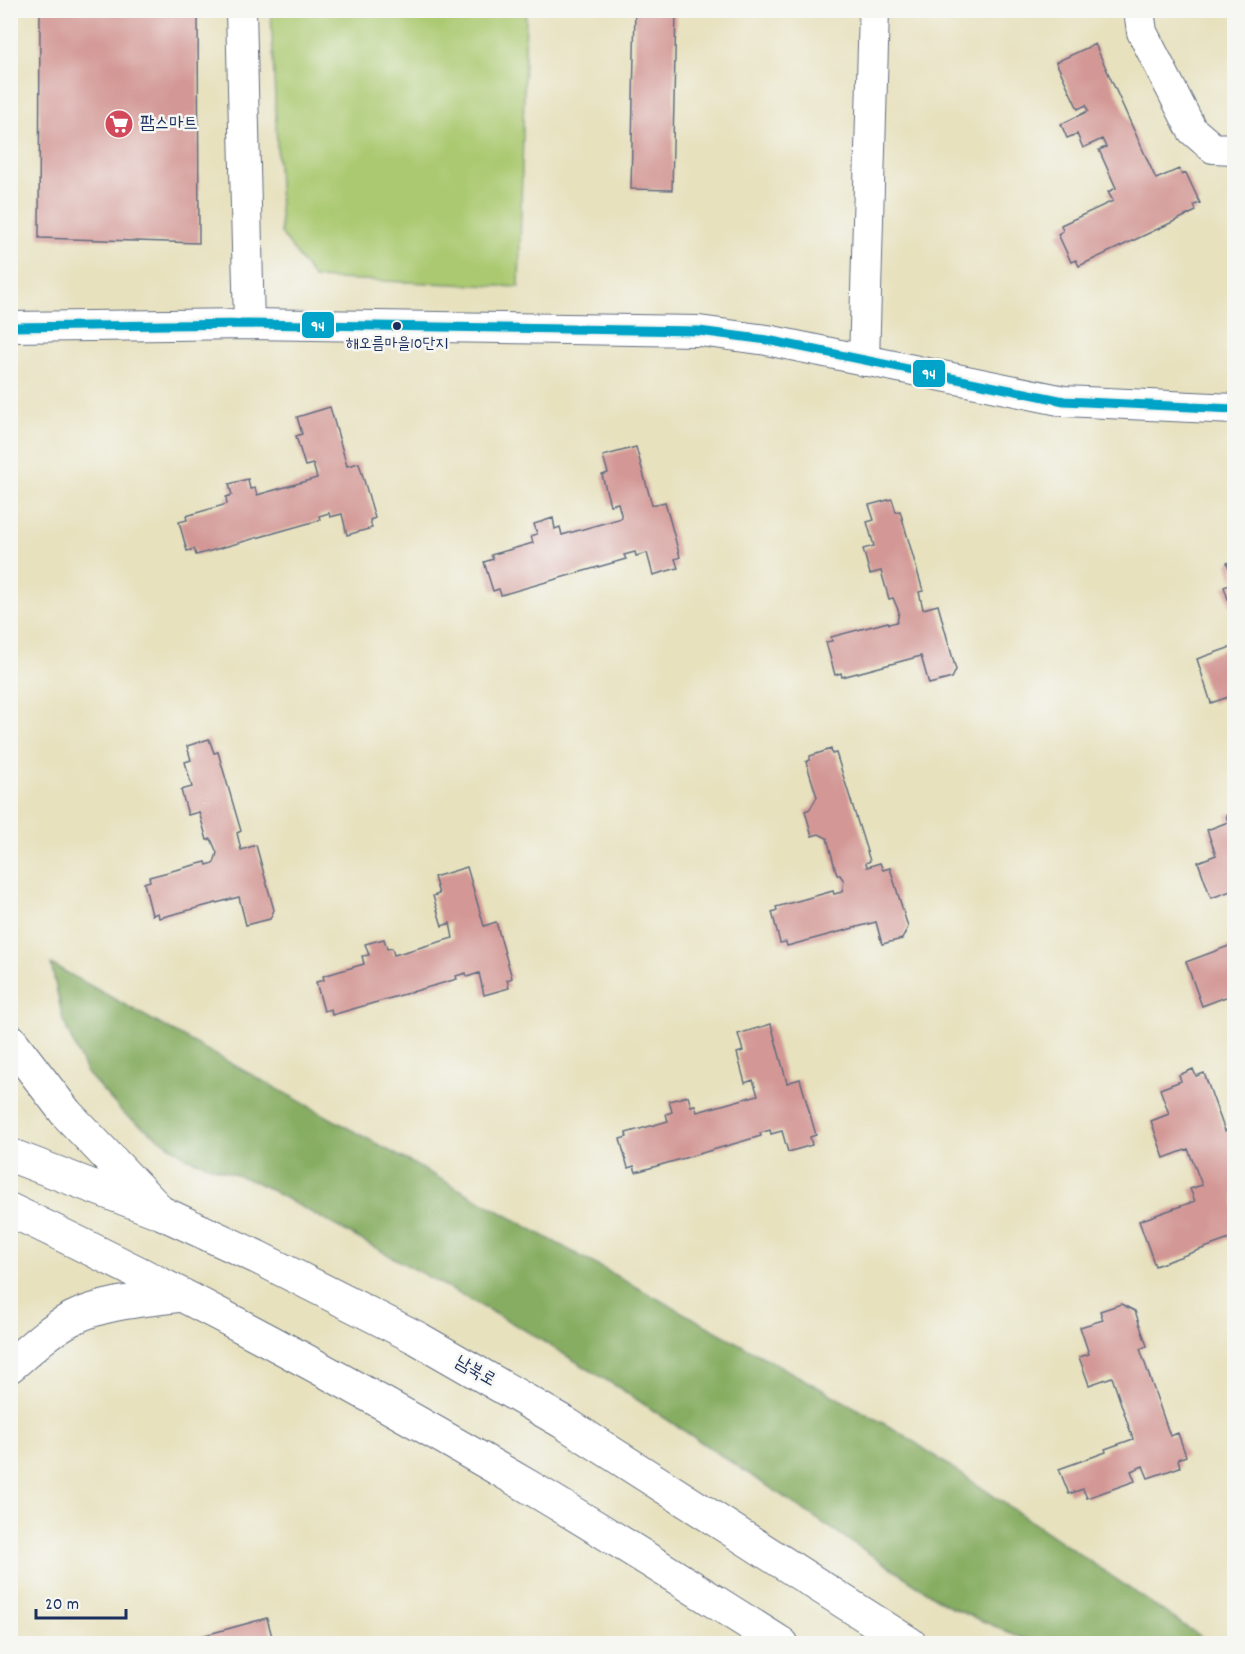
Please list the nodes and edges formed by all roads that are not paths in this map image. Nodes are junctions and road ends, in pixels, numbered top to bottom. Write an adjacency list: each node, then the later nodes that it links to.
1 (241, 10): 5 (street)
2 (874, 10): 7 (street)
3 (1139, 10): 4 (street)
4 (1234, 149)
5 (249, 324): 6 (street); 7 (street)
6 (10, 327)
7 (864, 361): 8 (street)
8 (1234, 409)
9 (10, 1040): 12 (main road)
10 (10, 1155): 12 (main road, 남북로)
11 (10, 1210): 13 (main road)
12 (162, 1213): 16 (main road, 남북로)
13 (182, 1295): 14 (main road); 15 (main road)
14 (10, 1366)
15 (782, 1644)
16 (910, 1644)

